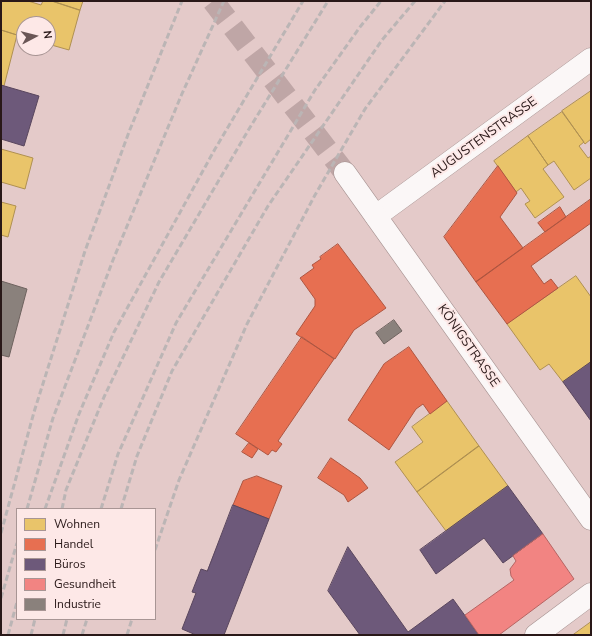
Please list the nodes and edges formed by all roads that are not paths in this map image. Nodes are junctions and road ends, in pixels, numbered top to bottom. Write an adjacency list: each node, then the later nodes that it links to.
1 (591, 59): 3 (street, AUGUSTENSTRASSE)
2 (345, 173): 3 (street, KÖNIGSTRASSE)
3 (376, 216): 4 (street, KÖNIGSTRASSE)
4 (591, 519)
5 (591, 594): 6 (street)
6 (536, 635)

